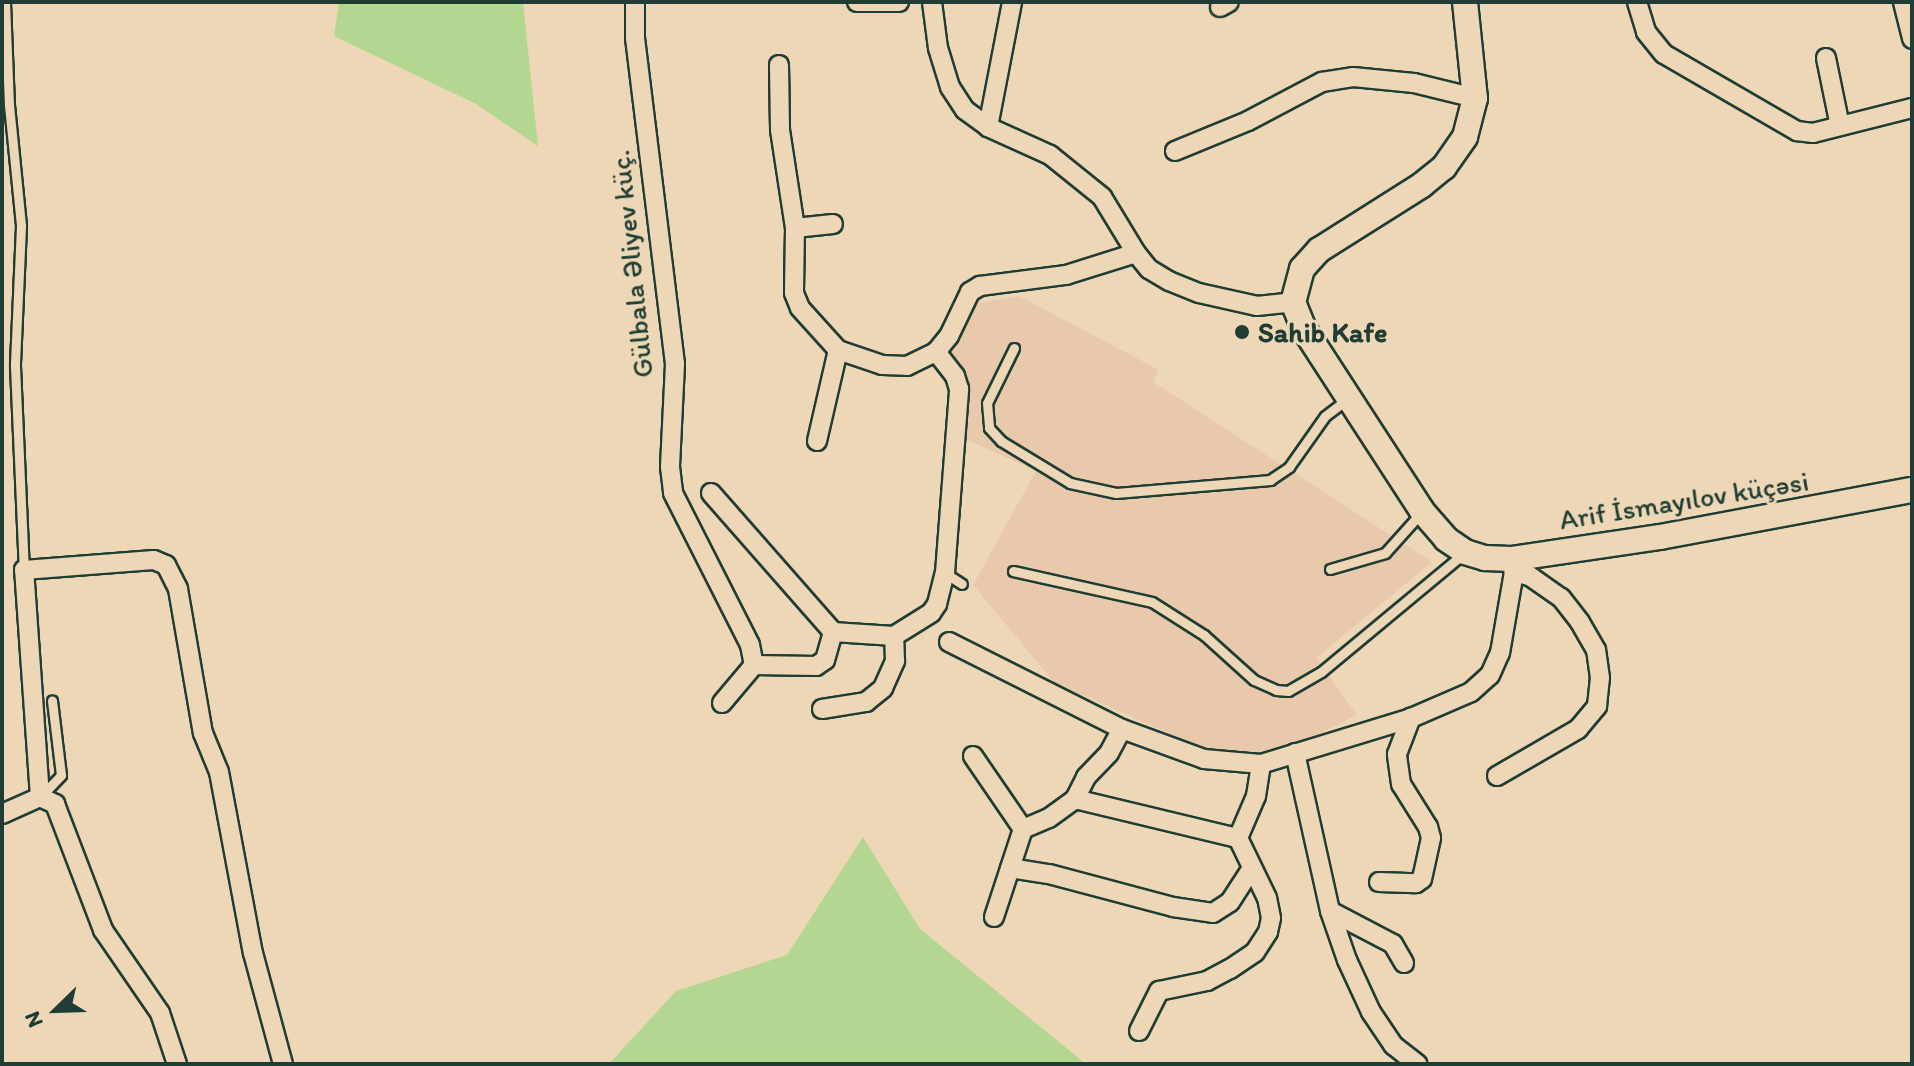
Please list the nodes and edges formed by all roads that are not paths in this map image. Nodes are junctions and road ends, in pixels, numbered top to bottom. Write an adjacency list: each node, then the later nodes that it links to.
1 (5, 2): 33 (lane)
2 (635, 2): 40 (street, Gülbala Əliyev küç.)
3 (857, 2): 4 (street)
4 (899, 2)
5 (932, 2): 16 (street)
6 (1012, 2): 16 (street)
7 (1465, 2): 13 (street)
8 (1637, 2): 15 (street)
9 (1903, 2): 10 (street)
10 (1912, 39)
11 (1826, 58): 15 (street)
12 (779, 65): 19 (street)
13 (1475, 98): 17 (street); 21 (street)
14 (1912, 108): 15 (street)
15 (1840, 126)
16 (988, 127): 20 (street)
17 (1175, 151)
18 (833, 224): 19 (street)
19 (795, 228): 23 (street)
20 (1136, 253): 21 (street); 24 (street)
21 (1293, 302): 25 (street)
22 (1014, 348): 25 (lane)
23 (838, 350): 24 (street); 26 (street)
24 (936, 352): 35 (street)
25 (1349, 398): 29 (street)
26 (817, 441)
27 (1912, 490): 31 (street, Arif İsmayılov küçəsi)
28 (711, 493): 37 (street)
29 (1422, 511): 30 (street); 32 (lane)
30 (1465, 552): 31 (street, Arif İsmayılov küçəsi); 34 (lane)
31 (1513, 565): 44 (street); 49 (street)
32 (1330, 569)
33 (24, 570): 50 (street); 63 (street)
34 (1013, 571)
35 (945, 573): 36 (lane); 38 (street)
36 (962, 584)
37 (833, 632): 38 (street); 40 (street)
38 (894, 636): 43 (street)
39 (949, 642): 45 (street)
40 (754, 665): 42 (street)
41 (52, 701): 50 (lane)
42 (722, 703)
43 (822, 709)
44 (1411, 718): 46 (street); 57 (street)
45 (1122, 729): 48 (street); 51 (street)
46 (1295, 753): 48 (street); 58 (street)
47 (973, 756): 53 (street)
48 (1261, 764): 54 (street)
49 (1497, 776)
50 (40, 797): 52 (street); 62 (street)
51 (1075, 799): 53 (street); 54 (street)
52 (2, 814)
53 (1023, 829): 55 (street)
54 (1238, 838): 56 (street)
55 (1010, 868): 56 (street); 59 (street)
56 (1252, 868): 61 (street)
57 (1379, 882)
58 (1330, 911): 60 (street); 64 (street)
59 (994, 917)
60 (1404, 963)
61 (1139, 1031)
62 (177, 1064)
63 (283, 1064)
64 (1417, 1064)

